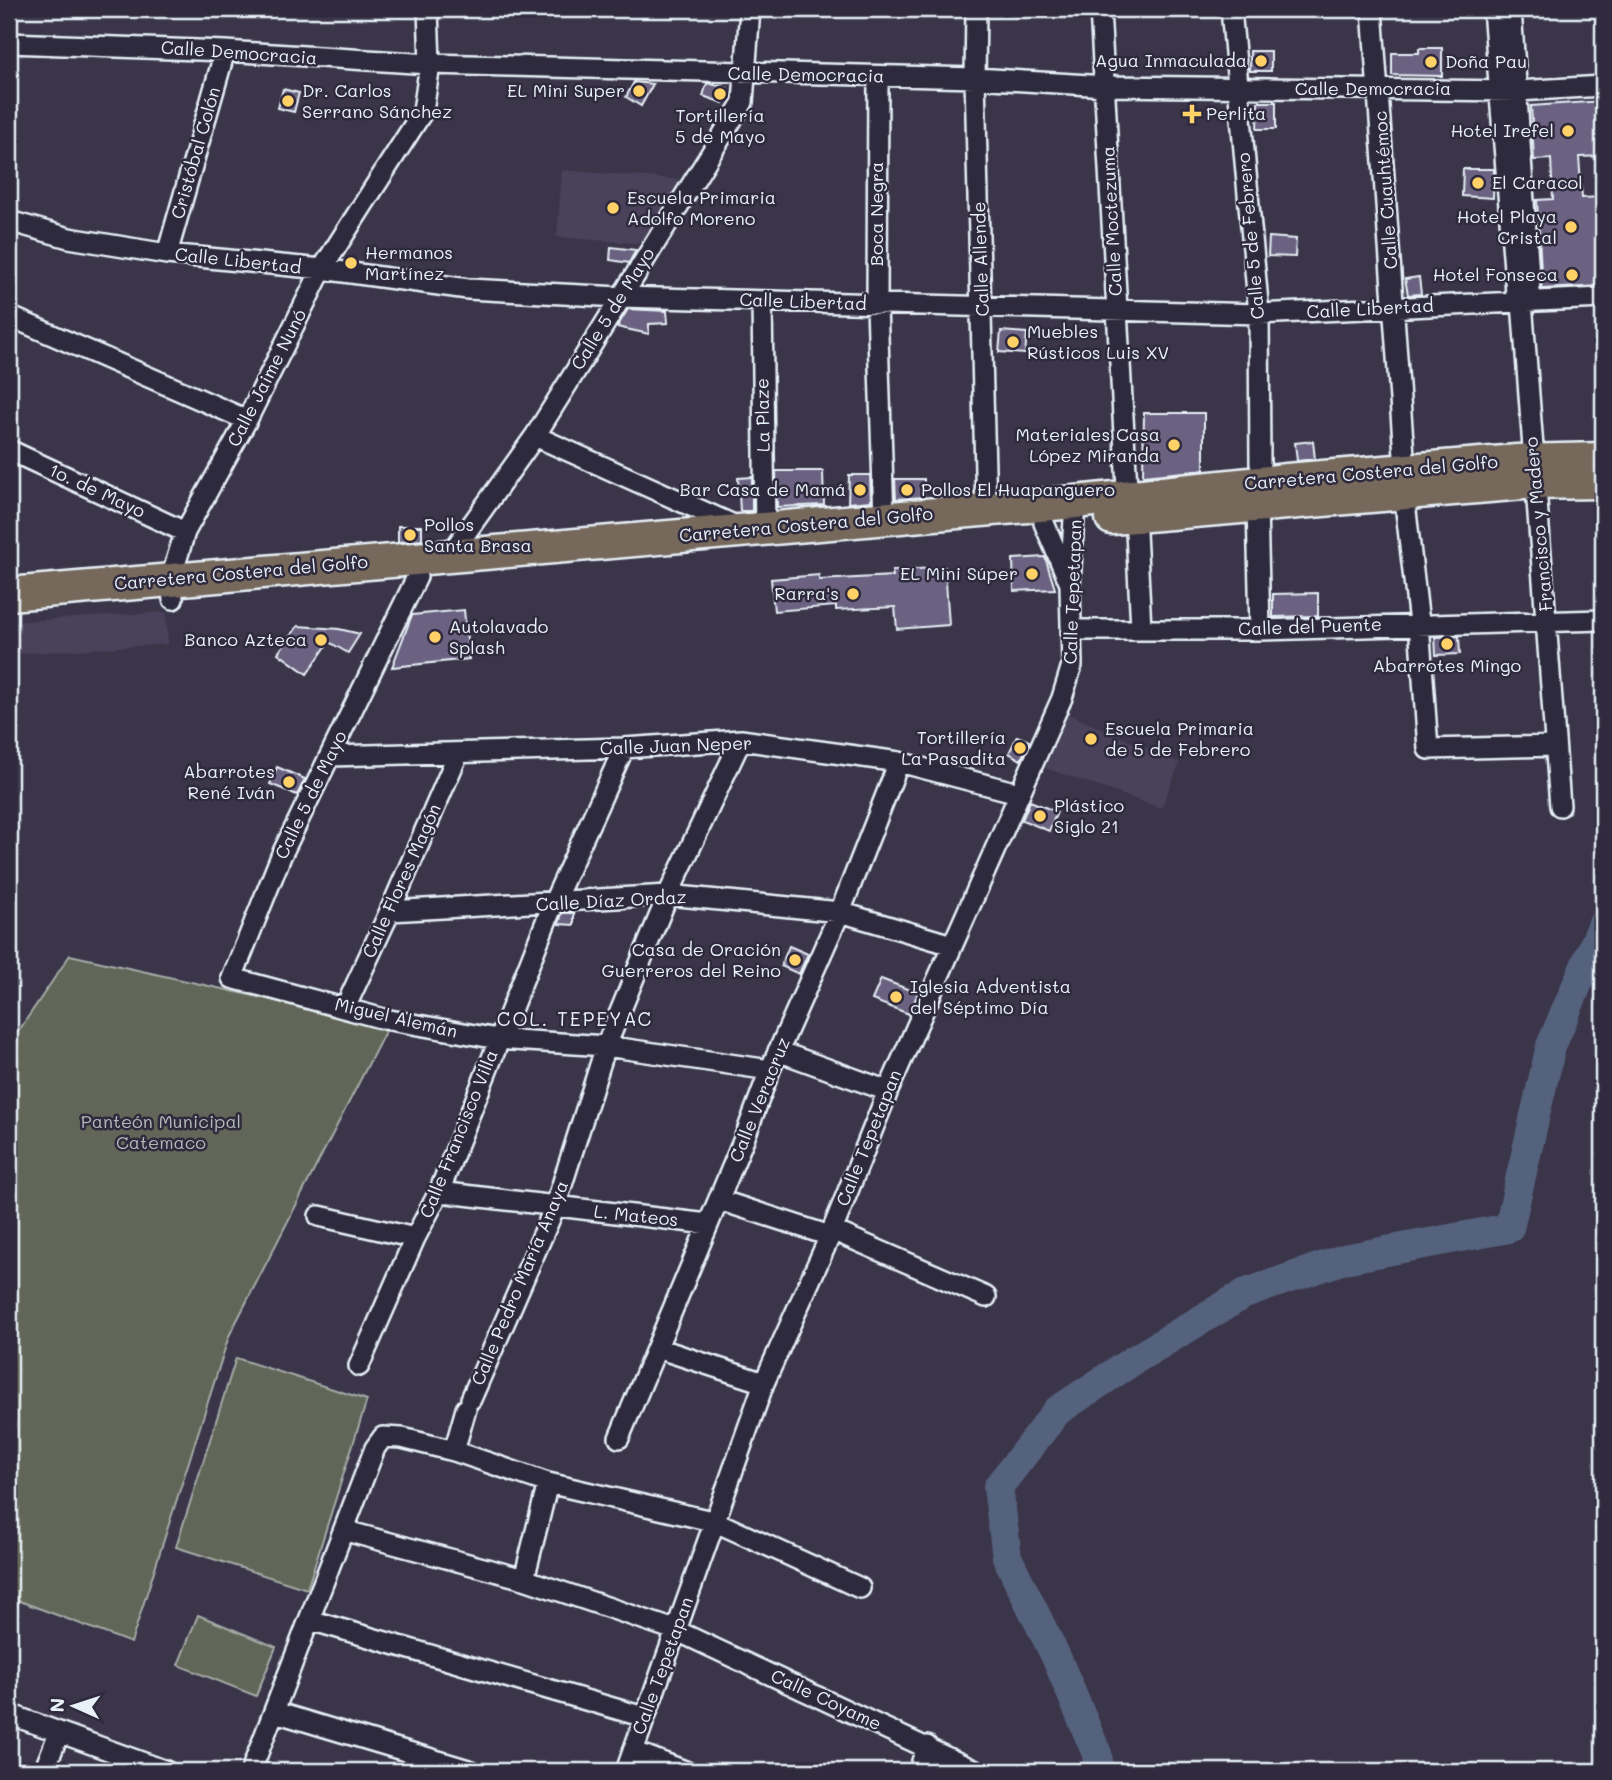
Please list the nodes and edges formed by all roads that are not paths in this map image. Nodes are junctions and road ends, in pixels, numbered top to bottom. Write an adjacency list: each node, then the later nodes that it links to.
1 (428, 9): 11 (street, Calle Jaime Nunó)
2 (750, 9): 12 (street, Calle 5 de Mayo)
3 (976, 9): 14 (street, Calle Allende)
4 (1100, 9): 15 (street, Calle Moctezuma)
5 (1231, 9): 17 (street, Calle 5 de Febrero)
6 (1372, 9): 18 (street, Calle Cuauhtémoc)
7 (1493, 9): 19 (street, Francisco y Madero)
8 (1511, 9): 19 (street, Francisco y Madero)
9 (9, 43): 10 (street, Calle Democracia)
10 (225, 51): 11 (street, Calle Democracia); 21 (street, Cristóbal Colón)
11 (430, 64): 12 (street, Calle Democracia); 22 (street, Calle Jaime Nunó)
12 (745, 74): 13 (street, Calle Democracia); 23 (street, Calle 5 de Mayo)
13 (878, 76): 14 (street, Calle Democracia); 27 (street, Boca Negra)
14 (975, 78): 15 (street, Calle Democracia); 29 (street, Calle Allende)
15 (1106, 86): 17 (street, Calle Democracia); 30 (street, Calle Moctezuma)
16 (1603, 86): 19 (street, Calle Democracia)
17 (1237, 88): 18 (street, Calle Democracia); 31 (street, Calle 5 de Febrero)
18 (1378, 90): 19 (street, Calle Democracia); 28 (street, Calle Cuauhtémoc)
19 (1509, 91): 26 (street, Francisco y Madero)
20 (9, 221): 21 (street, Calle Libertad)
21 (167, 254): 22 (street, Calle Libertad)
22 (321, 269): 23 (street, Calle Libertad); 33 (street, Calle Jaime Nunó)
23 (620, 297): 25 (street, Calle Libertad); 34 (street, Calle 5 de Mayo)
24 (1603, 298): 26 (street, Calle Libertad)
25 (762, 301): 27 (street, Calle Libertad); 49 (street, La Plaze)
26 (1522, 302): 28 (street, Calle Libertad); 39 (street, Francisco y Madero)
27 (877, 305): 29 (street, Calle Libertad); 48 (street, Boca Negra)
28 (1395, 307): 31 (street, Calle Libertad); 36 (street, Calle Cuauhtémoc)
29 (983, 309): 30 (street, Calle Libertad); 44 (street, Calle Allende)
30 (1116, 312): 31 (street, Calle Libertad); 47 (street, Calle Moctezuma)
31 (1259, 314): 38 (street, Calle 5 de Febrero)
32 (9, 316): 33 (street)
33 (247, 420): 50 (street, Calle Jaime Nunó)
34 (535, 436): 49 (street); 51 (street, Calle 5 de Mayo)
35 (9, 450): 50 (street, 1o. de Mayo)
36 (1404, 454)
37 (1603, 459): 39 (main road, Carretera Costera del Golfo)
38 (1260, 464)
39 (1534, 472): 40 (main road, Carretera Costera del Golfo); 41 (main road, Carretera Costera del Golfo); 42 (main road, Carretera Costera del Golfo); 58 (street, Francisco y Madero)
40 (1603, 482)
41 (1404, 494): 43 (main road, Carretera Costera del Golfo); 59 (street)
42 (1193, 500): 43 (main road, Carretera Costera del Golfo); 47 (main road, Carretera Costera del Golfo)
43 (1258, 506): 62 (street)
44 (986, 510): 46 (main road, Carretera Costera del Golfo); 48 (main road, Carretera Costera del Golfo)
45 (1076, 512): 46 (main road, Carretera Costera del Golfo); 47 (main road, Carretera Costera del Golfo); 53 (street, Calle Tepetapan)
46 (1043, 514): 52 (main road, Carretera Costera del Golfo); 53 (street)
47 (1131, 514): 60 (street, Calle Moctezuma)
48 (884, 519): 49 (main road, Carretera Costera del Golfo)
49 (755, 530): 51 (main road, Carretera Costera del Golfo)
50 (185, 532): 54 (street, Calle Jaime Nunó)
51 (450, 555): 54 (main road, Carretera Costera del Golfo)
52 (417, 577): 54 (main road, Carretera Costera del Golfo); 67 (street, Calle 5 de Mayo)
53 (1070, 585): 61 (street, Calle Tepetapan)
54 (172, 589): 55 (main road, Carretera Costera del Golfo); 56 (main road, Carretera Costera del Golfo)
55 (9, 594)
56 (9, 614)
57 (1603, 620): 58 (street, Calle del Puente)
58 (1547, 622): 59 (street, Calle del Puente); 64 (street, Francisco y Madero)
59 (1419, 623): 62 (street, Calle del Puente); 64 (street)
60 (1141, 628): 61 (street, Calle del Puente); 62 (street, Calle del Puente)
61 (1073, 630): 69 (street, Calle Tepetapan)
62 (1260, 630)
63 (741, 740): 65 (street, Calle Juan Neper); 68 (street, Calle Juan Neper); 71 (street, Calle Pedro María Anaya)
64 (1555, 746): 70 (street, Francisco y Madero)
65 (624, 748): 66 (street, Calle Juan Neper); 72 (street, Calle Francisco Villa)
66 (457, 754): 67 (street, Calle Juan Neper); 73 (street, Calle Flores Magón)
67 (330, 756): 76 (street, Calle 5 de Mayo)
68 (899, 762): 69 (street, Calle Juan Neper); 74 (street, Calle Veracruz)
69 (1018, 793): 75 (street, Calle Tepetapan)
70 (1560, 806)
71 (668, 895): 72 (street, Calle Díaz Ordaz); 74 (street, Calle Díaz Ordaz); 79 (street, Calle Pedro María Anaya)
72 (553, 904): 73 (street, Calle Díaz Ordaz); 78 (street, Calle Francisco Villa)
73 (390, 911): 77 (street, Calle Flores Magón)
74 (840, 912): 75 (street, Calle Díaz Ordaz); 80 (street, Calle Veracruz)
75 (952, 945): 82 (street, Calle Tepetapan)
76 (232, 978): 77 (street, Miguel Alemán)
77 (345, 1008): 78 (street, Miguel Alemán)
78 (498, 1039): 79 (street, Miguel Alemán); 83 (street, Calle Francisco Villa)
79 (606, 1046): 81 (street, Miguel Alemán); 85 (street, Calle Pedro María Anaya)
80 (778, 1051): 81 (street, Calle Veracruz); 82 (street)
81 (770, 1070): 84 (street, Calle Veracruz)
82 (887, 1091): 88 (street, Calle Tepetapan)
83 (439, 1192): 85 (street, L. Mateos); 89 (street, Calle Francisco Villa)
84 (719, 1200): 87 (street, Calle Veracruz); 88 (street)
85 (555, 1207): 87 (street, L. Mateos); 95 (street, Calle Pedro María Anaya)
86 (319, 1216): 89 (street)
87 (708, 1224): 91 (street, Calle Veracruz)
88 (831, 1233): 90 (street); 93 (street, Calle Tepetapan)
89 (415, 1238): 92 (street, Calle Francisco Villa)
90 (986, 1297)
91 (657, 1348): 93 (street); 94 (street, Calle Veracruz)
92 (359, 1366)
93 (764, 1383): 97 (street, Calle Tepetapan)
94 (619, 1438)
95 (454, 1451): 96 (street); 98 (street)
96 (548, 1483): 97 (street); 99 (street)
97 (716, 1522): 100 (street); 102 (street, Calle Tepetapan)
98 (346, 1531): 99 (street, Calle Coyame); 101 (street)
99 (524, 1579): 102 (street, Calle Coyame)
100 (860, 1588)
101 (310, 1620): 103 (street); 105 (street)
102 (675, 1630): 105 (street, Calle Tepetapan); 107 (street, Calle Coyame)
103 (275, 1712): 112 (street); 113 (street)
104 (9, 1714): 106 (street)
105 (644, 1717): 108 (street, Calle Tepetapan)
106 (59, 1733): 109 (street); 110 (street)
107 (927, 1746): 116 (street); 117 (street, Calle Coyame)
108 (633, 1751): 114 (street, Calle Tepetapan); 115 (street)
109 (146, 1767): 111 (street)
110 (44, 1771)
111 (166, 1771)
112 (251, 1771)
113 (472, 1771)
114 (626, 1771)
115 (685, 1771)
116 (919, 1771)
117 (976, 1771)

